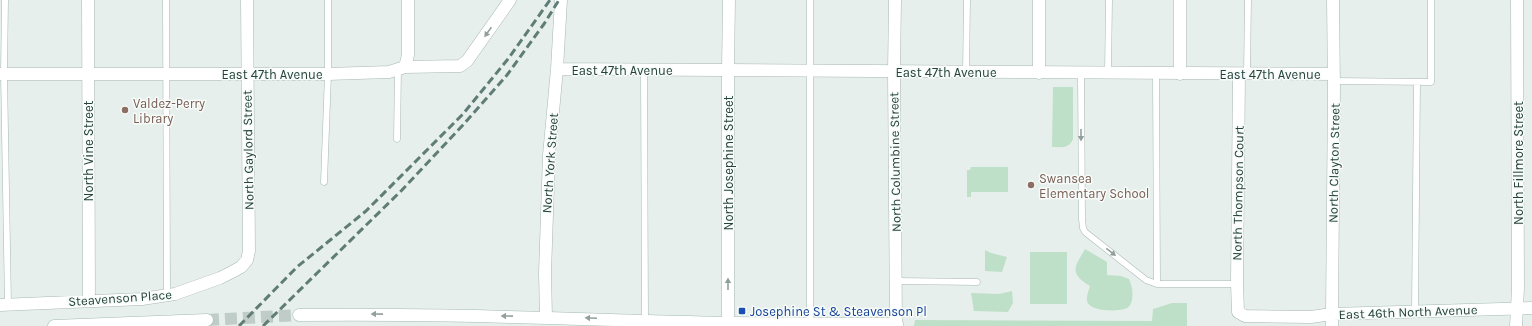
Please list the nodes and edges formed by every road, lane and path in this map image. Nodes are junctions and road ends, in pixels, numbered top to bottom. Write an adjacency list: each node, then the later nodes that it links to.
1 (5, 0): 31 (lane)
2 (88, 0): 32 (street, North Vine Street)
3 (166, 0): 33 (lane)
4 (247, 0): 27 (street, North Gaylord Street)
5 (328, 0): 34 (lane)
6 (408, 0): 20 (street)
7 (510, 0): 20 (street, East 47th Avenue, one-way to 20)
8 (562, 0): 21 (street, North York Street)
9 (729, 0): 23 (street, North Josephine Street)
10 (810, 0): 24 (lane)
11 (895, 0): 25 (street, North Columbine Street)
12 (967, 0): 26 (lane)
13 (1039, 0): 28 (street)
14 (1109, 0): 30 (lane)
15 (1180, 0): 36 (street)
16 (1248, 0): 37 (lane)
17 (1333, 0): 38 (street, North Clayton Street)
18 (1431, 0): 39 (lane)
19 (1517, 0): 50 (street, North Fillmore Street)
20 (401, 68): 34 (street, East 47th Avenue); 40 (lane)
21 (557, 69): 22 (street, East 47th Avenue); 58 (street, North York Street)
22 (644, 70): 23 (street, East 47th Avenue); 56 (lane)
23 (728, 70): 24 (street, East 47th Avenue); 60 (street, North Josephine Street, one-way to 23)
24 (810, 71): 25 (street, East 47th Avenue); 61 (lane)
25 (894, 72): 26 (street, East 47th Avenue); 43 (street, North Columbine Street)
26 (966, 72): 28 (street, East 47th Avenue)
27 (247, 73): 33 (street, East 47th Avenue); 34 (street, East 47th Avenue); 42 (street, North Gaylord Street)
28 (1039, 73): 29 (street, East 47th Avenue)
29 (1081, 73): 30 (street, East 47th Avenue); 45 (lane, one-way to 45)
30 (1108, 73): 35 (street, East 47th Avenue)
31 (2, 74): 32 (street, East 47th Avenue); 49 (lane)
32 (88, 74): 33 (street, East 47th Avenue); 48 (street, North Vine Street)
33 (167, 74): 47 (lane)
34 (328, 74): 41 (lane)
35 (1156, 74): 36 (street, East 47th Avenue); 45 (lane)
36 (1180, 74): 37 (street, East 47th Avenue)
37 (1243, 74): 38 (street, East 47th Avenue); 46 (street, North Thompson Court)
38 (1334, 78): 39 (lane); 57 (street, North Clayton Street)
39 (1417, 82): 52 (lane)
40 (397, 138)
41 (324, 182)
42 (249, 251): 47 (street, Steavenson Place)
43 (897, 281): 44 (lane); 62 (street, North Columbine Street)
44 (978, 282)
45 (1157, 284): 46 (lane)
46 (1237, 284): 53 (street, North Thompson Court)
47 (167, 296): 48 (street, Steavenson Place)
48 (88, 301): 49 (street, Steavenson Place)
49 (4, 305)
50 (1518, 308): 51 (street, East 46th North Avenue); 52 (street, East 46th North Avenue); 59 (street, North Fillmore Street)
51 (1532, 308)
52 (1415, 311): 57 (street, East 46th North Avenue)
53 (1238, 312): 57 (street, East 46th North Avenue)
54 (299, 315): 58 (street, one-way to 54)
55 (207, 320): 63 (street)
56 (645, 320): 58 (street, one-way to 58); 60 (street)
57 (1332, 320)
58 (547, 321)
59 (1516, 323)
60 (728, 324): 61 (street)
61 (810, 324): 62 (street)
62 (896, 325)
63 (54, 326)

